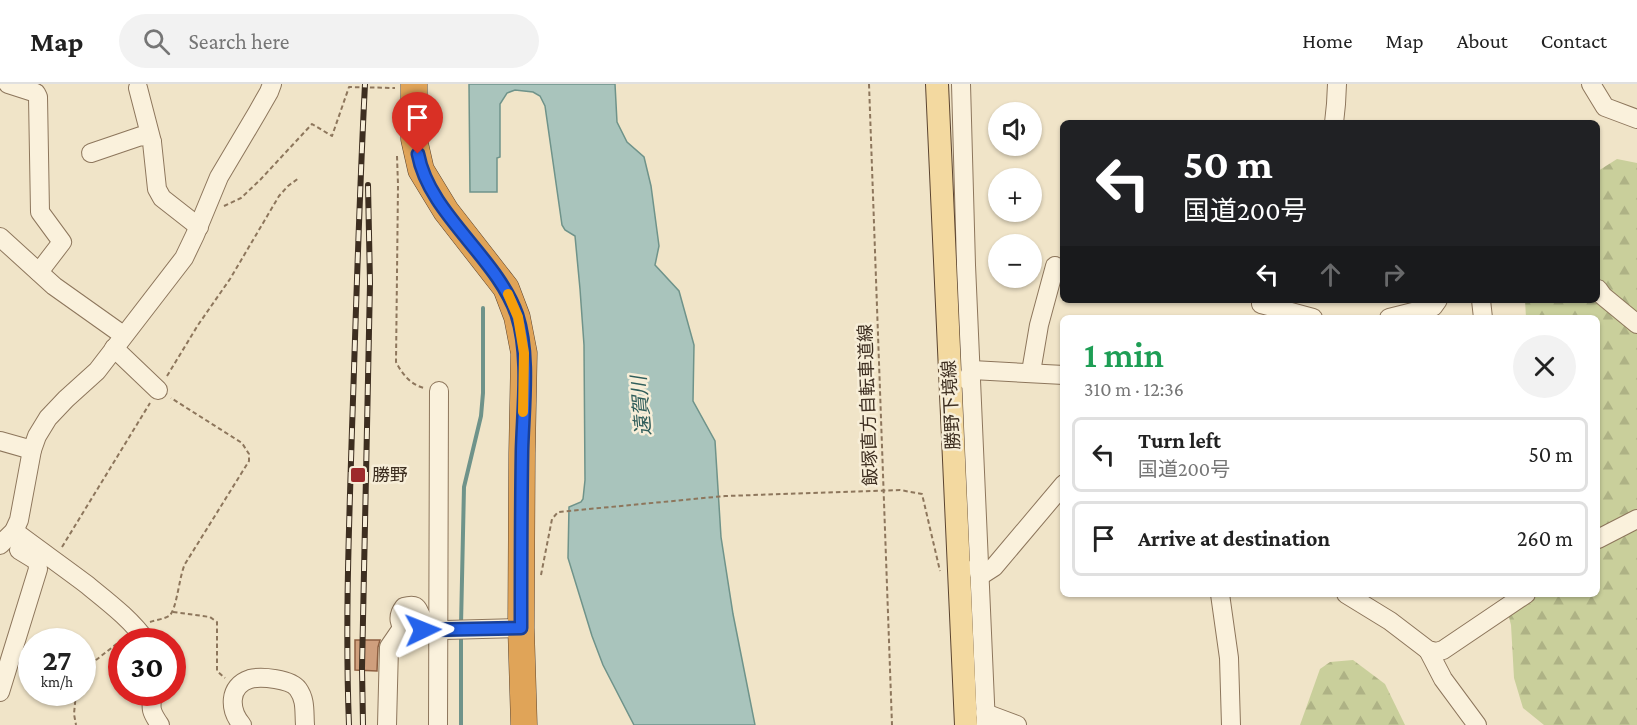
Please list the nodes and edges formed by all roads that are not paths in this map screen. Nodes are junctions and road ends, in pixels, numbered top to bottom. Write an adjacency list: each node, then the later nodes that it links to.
1 (8, 84): 16 (street)
2 (272, 84): 13 (street)
3 (414, 84): 43 (highway)
4 (937, 84): 17 (main road, 勝野下境線)
5 (961, 84): 25 (street)
6 (1337, 84): 10 (street)
7 (1591, 84): 9 (street)
8 (138, 88): 11 (street)
9 (1637, 119)
10 (1334, 120)
11 (152, 142): 12 (street); 13 (street)
12 (92, 153)
13 (199, 227): 24 (street)
14 (0, 237): 16 (street)
15 (1055, 266): 26 (street)
16 (39, 272): 24 (street)
17 (945, 272): 25 (street); 31 (main road, 勝野下境線)
18 (1600, 292): 23 (street)
19 (1436, 303): 22 (street)
20 (1260, 307): 21 (street)
21 (1299, 315)
22 (1401, 315)
23 (1637, 324)
24 (118, 342): 28 (street); 32 (street)
25 (971, 363): 26 (street); 31 (street); 38 (street)
26 (1031, 372): 27 (street)
27 (1060, 375)
28 (158, 390)
29 (439, 392): 44 (street)
30 (0, 441): 32 (street)
31 (953, 449): 34 (main road, 勝野下境線)
32 (32, 450): 37 (street)
33 (1060, 489): 38 (street)
34 (956, 515): 38 (street); 46 (main road, 勝野下境線)
35 (1637, 519): 36 (street)
36 (1600, 538)
37 (7, 539): 42 (street); 47 (street)
38 (980, 576): 49 (street)
39 (1220, 597): 58 (street)
40 (1352, 597): 45 (street)
41 (1522, 597): 45 (street)
42 (135, 628)
43 (521, 628): 44 (street); 55 (highway)
44 (437, 630): 53 (street); 54 (street)
45 (1428, 650): 59 (street)
46 (964, 667): 49 (street); 56 (main road, 勝野下境線)
47 (0, 692)
48 (150, 706): 50 (street)
49 (984, 721): 57 (street)
50 (160, 725)
51 (242, 725): 52 (street)
52 (305, 725)
53 (387, 725)
54 (438, 725)
55 (524, 725)
56 (966, 725)
57 (1017, 725)
58 (1231, 725)
59 (1478, 725)

